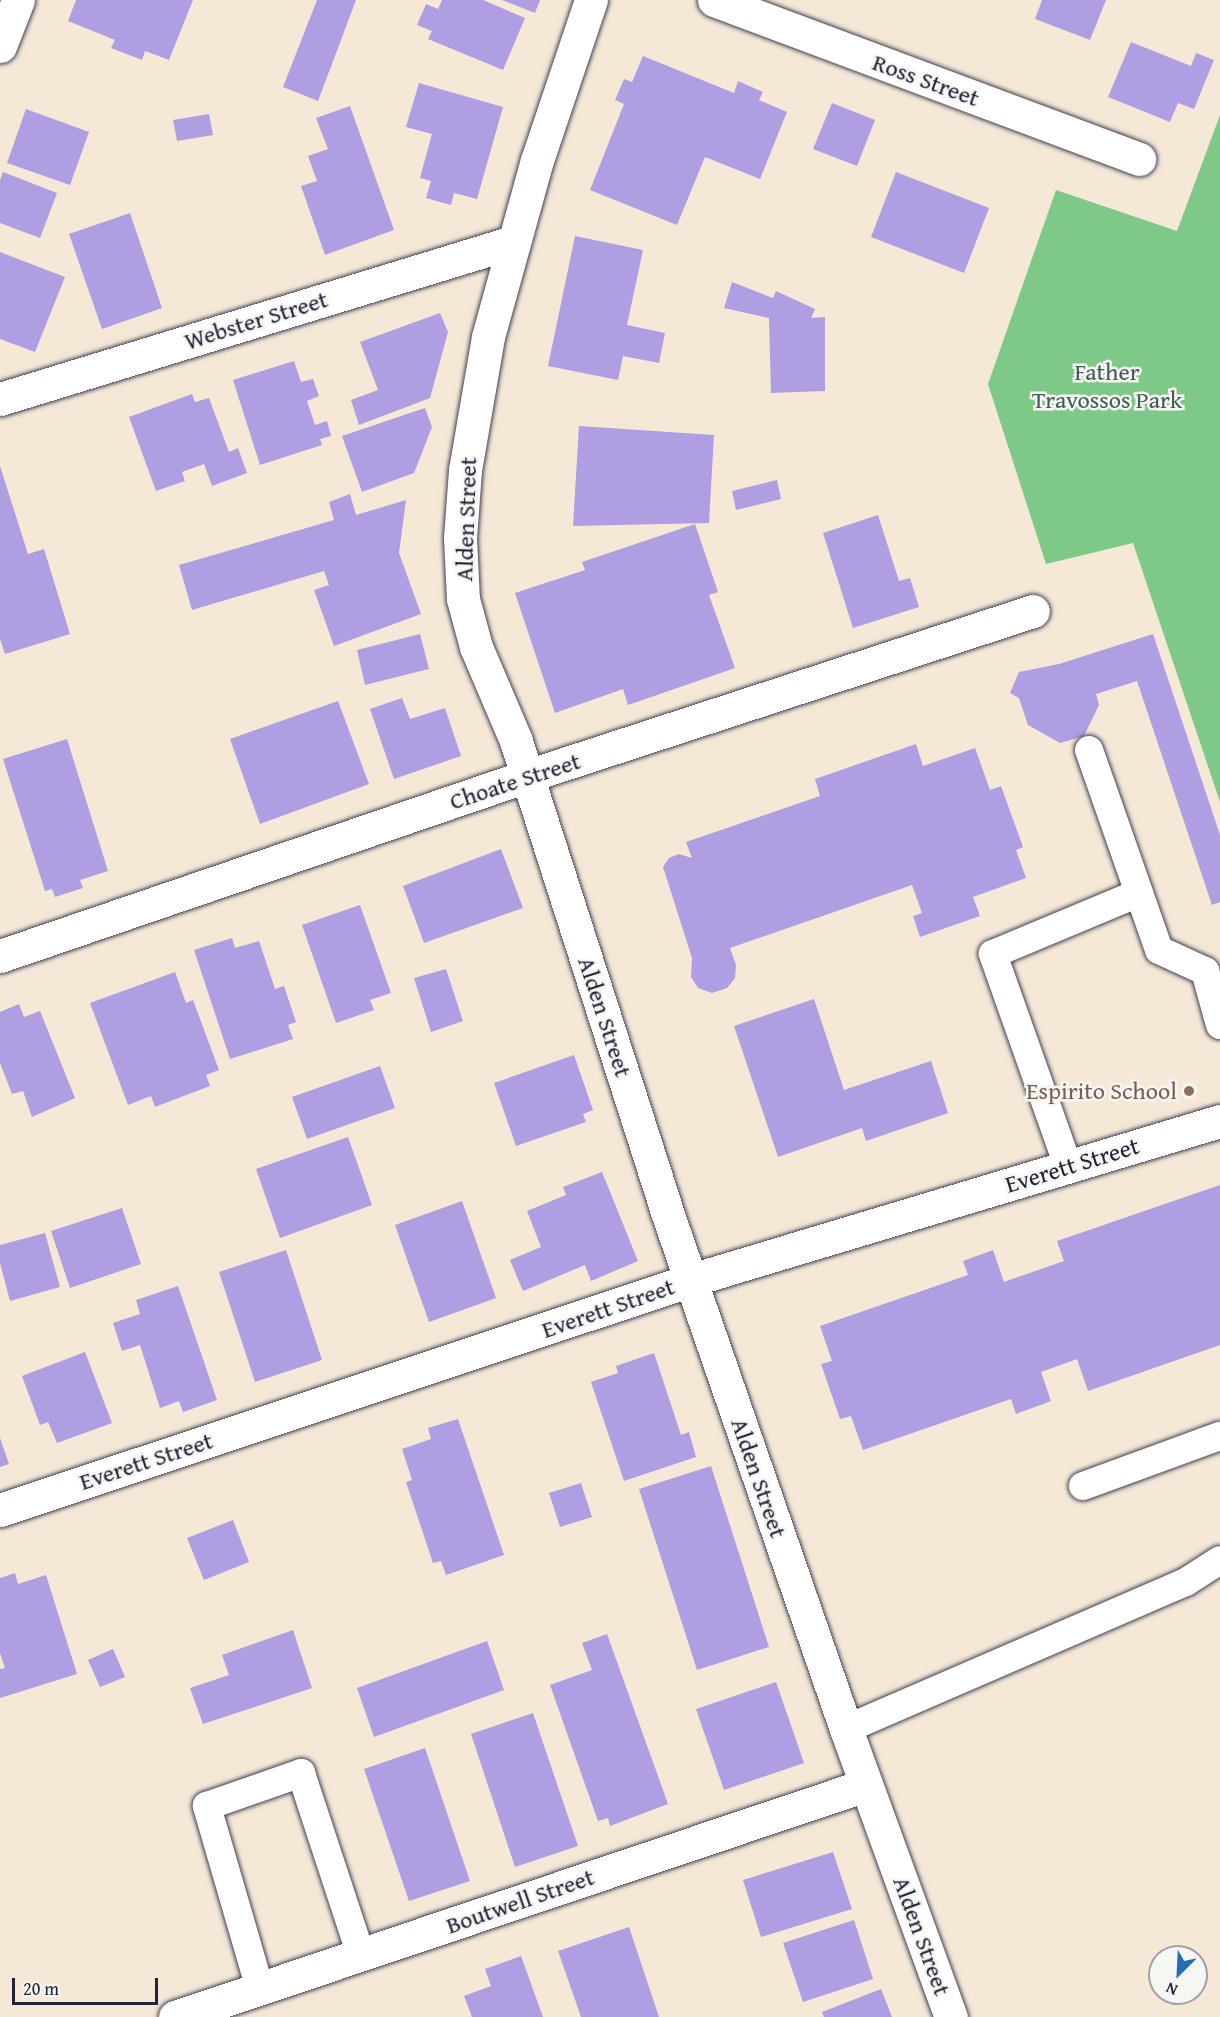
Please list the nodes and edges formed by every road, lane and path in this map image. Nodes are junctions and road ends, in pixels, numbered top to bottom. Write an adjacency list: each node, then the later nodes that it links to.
1 (18, 0): 4 (street)
2 (591, 0): 6 (street, Alden Street)
3 (714, 0): 5 (street, Ross Street)
4 (0, 46)
5 (1139, 159)
6 (513, 242): 7 (street, Webster Street); 10 (street, Alden Street)
7 (0, 399)
8 (1033, 611): 10 (street, Choate Street)
9 (1089, 750): 11 (lane)
10 (527, 776): 12 (street, Choate Street); 16 (street, Alden Street)
11 (1139, 894): 13 (lane); 15 (lane)
12 (0, 956)
13 (1220, 1025)
14 (1220, 1121): 15 (street, Everett Street)
15 (1068, 1166): 16 (street, Everett Street)
16 (691, 1280): 19 (street, Everett Street); 21 (street, Alden Street)
17 (1220, 1436): 18 (lane)
18 (1083, 1486)
19 (0, 1510)
20 (1220, 1560): 21 (lane)
21 (846, 1729): 22 (street, Alden Street)
22 (866, 1785): 23 (street, Boutwell Street); 26 (street, Alden Street)
23 (361, 1955): 24 (street, Boutwell Street); 24 (lane)
24 (260, 1989): 25 (street, Boutwell Street)
25 (175, 2017)
26 (951, 2017)

